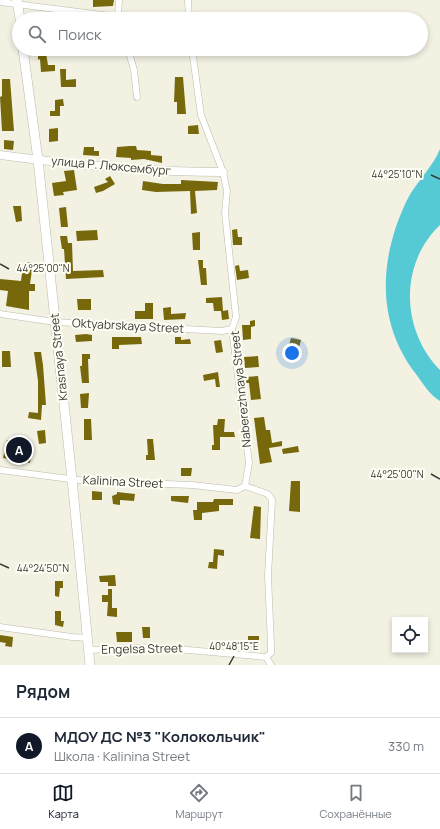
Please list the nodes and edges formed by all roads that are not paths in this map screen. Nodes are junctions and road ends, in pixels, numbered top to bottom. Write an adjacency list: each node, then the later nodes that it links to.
1 (119, 0): 7 (street)
2 (188, 0): 8 (street)
3 (0, 2): 4 (street)
4 (18, 2): 5 (main road); 6 (street)
5 (19, 12)
6 (89, 12)
7 (118, 12)
8 (189, 12)
9 (24, 56): 14 (main road, Krasnaya Street)
10 (130, 56): 12 (street)
11 (193, 56): 15 (street, Naberezhnaya Street)
12 (137, 98)
13 (0, 155): 14 (street, улица Р. Люксембург)
14 (38, 160): 15 (street, улица Р. Люксембург); 17 (main road, Krasnaya Street)
15 (223, 172): 18 (street, Naberezhnaya Street)
16 (0, 314): 17 (street, Oktyabrskaya Street)
17 (55, 322): 18 (street, Oktyabrskaya Street); 20 (main road, Krasnaya Street)
18 (232, 328): 21 (street, Naberezhnaya Street)
19 (0, 470): 20 (street, Kalinina Street)
20 (72, 479): 21 (street, Kalinina Street); 23 (main road, Krasnaya Street)
21 (245, 486): 25 (street)
22 (0, 627): 23 (street, Engelsa Street)
23 (88, 638): 24 (main road, Krasnaya Street)
24 (89, 650): 25 (street, Engelsa Street); 26 (main road, Krasnaya Street)
25 (266, 657): 27 (street)
26 (90, 665)
27 (271, 665)

